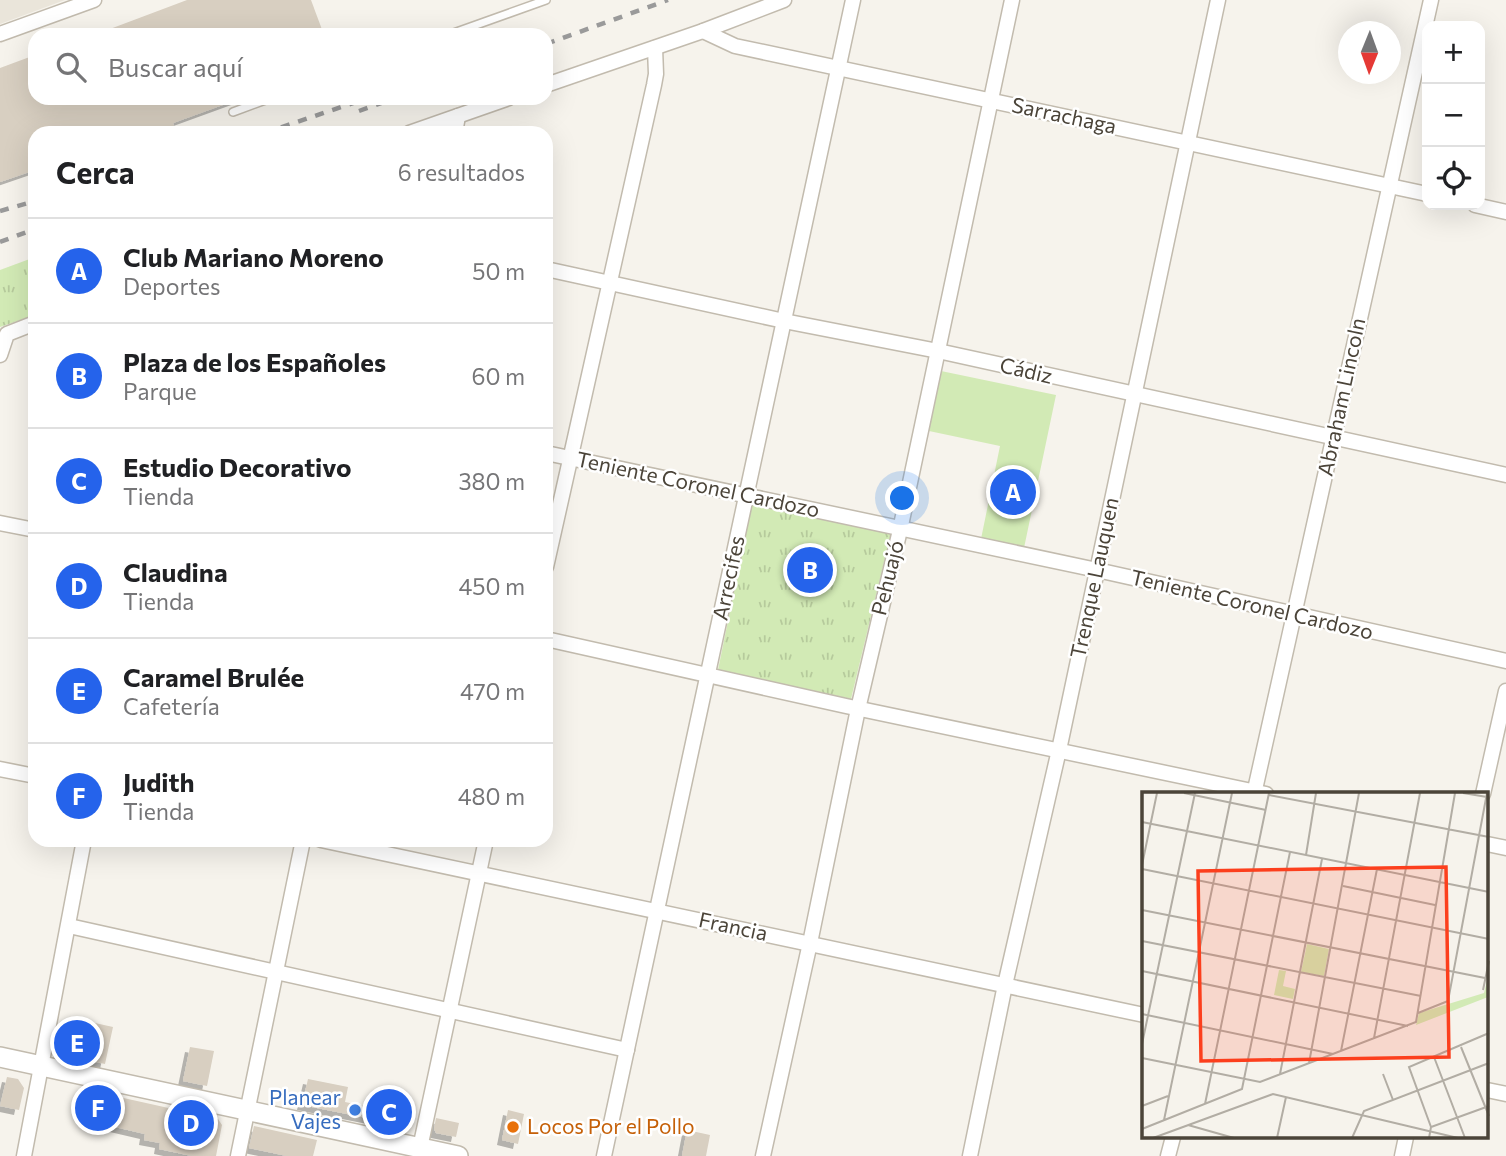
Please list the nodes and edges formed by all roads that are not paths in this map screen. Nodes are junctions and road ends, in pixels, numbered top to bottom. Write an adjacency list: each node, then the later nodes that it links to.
1 (91, 0): 10 (street)
2 (546, 0): 8 (lane)
3 (784, 0): 9 (street)
4 (853, 0): 12 (street, Arrecifes)
5 (1012, 0): 14 (street, Pehuajó)
6 (1218, 0): 21 (street, Trenque Lauquen)
7 (1431, 0): 22 (street, Abraham Lincoln)
8 (468, 28)
9 (703, 31): 11 (street); 12 (street, Sarrachaga)
10 (0, 34)
11 (655, 48): 13 (street); 27 (street)
12 (840, 68): 14 (street, Sarrachaga); 28 (street, Arrecifes)
13 (553, 83)
14 (991, 101): 21 (street, Sarrachaga); 30 (street, Pehuajó)
15 (252, 105): 17 (lane)
16 (489, 105): 18 (street)
17 (233, 112)
18 (458, 116): 19 (street); 20 (street)
19 (429, 126)
20 (456, 126)
21 (1188, 142): 22 (street, Sarrachaga); 32 (street, Trenque Lauquen)
22 (1388, 185): 23 (street, Sarrachaga); 33 (street, Abraham Lincoln)
23 (1422, 193)
24 (1485, 207): 25 (street)
25 (1506, 212)
26 (553, 271): 27 (street, Cádiz)
27 (609, 284): 28 (street, Cádiz); 35 (street)
28 (783, 321): 30 (street, Cádiz); 37 (street, Arrecifes)
29 (28, 326): 31 (street)
30 (938, 351): 32 (street, Cádiz); 40 (street, Pehuajó)
31 (0, 355)
32 (1133, 395): 33 (street, Cádiz); 42 (street, Trenque Lauquen)
33 (1333, 437): 36 (street, Cádiz); 43 (street, Abraham Lincoln)
34 (553, 455): 35 (street, Teniente Coronel Cardozo)
35 (569, 458): 37 (street, Teniente Coronel Cardozo); 41 (street)
36 (1506, 475)
37 (747, 496): 40 (street, Teniente Coronel Cardozo); 46 (street, Arrecifes)
38 (0, 523): 39 (street)
39 (28, 529)
40 (900, 530): 42 (street, Teniente Coronel Cardozo); 48 (street, Pehuajó)
41 (553, 534)
42 (1097, 570): 43 (street, Teniente Coronel Cardozo); 49 (street, Trenque Lauquen)
43 (1294, 615): 45 (street, Teniente Coronel Cardozo); 53 (street, Abraham Lincoln)
44 (553, 641): 46 (street)
45 (1506, 661)
46 (708, 676): 48 (street); 62 (street, Arrecifes)
47 (1506, 691): 54 (street)
48 (858, 709): 49 (street); 64 (street, Pehuajó)
49 (1059, 750): 52 (street); 66 (street, Trenque Lauquen)
50 (0, 769): 51 (street)
51 (28, 775)
52 (1253, 792)
53 (1258, 792)
54 (1483, 792)
55 (1488, 844): 60 (street)
56 (83, 847): 63 (street)
57 (301, 847): 65 (street)
58 (355, 847): 61 (street, Francia)
59 (485, 847): 61 (street)
60 (1506, 848)
61 (479, 873): 62 (street, Francia); 67 (street)
62 (656, 911): 64 (street, Francia); 69 (street, Arrecifes)
63 (69, 926): 65 (street); 71 (street)
64 (810, 943): 66 (street, Francia); 82 (street, Pehuajó)
65 (274, 972): 67 (street); 74 (street)
66 (1005, 985): 68 (street, Francia); 83 (street, Trenque Lauquen)
67 (449, 1011): 69 (street); 77 (street)
68 (1142, 1015)
69 (627, 1050): 81 (street, Arrecifes)
70 (0, 1057): 71 (street)
71 (41, 1067): 74 (street); 78 (street)
72 (1488, 1090): 73 (street)
73 (1506, 1094)
74 (248, 1111): 77 (street); 79 (street)
75 (1173, 1138): 84 (street)
76 (1406, 1138): 85 (street)
77 (420, 1148): 80 (street)
78 (24, 1156)
79 (238, 1156)
80 (458, 1156)
81 (604, 1156)
82 (763, 1156)
83 (970, 1156)
84 (1168, 1156)
85 (1402, 1156)

